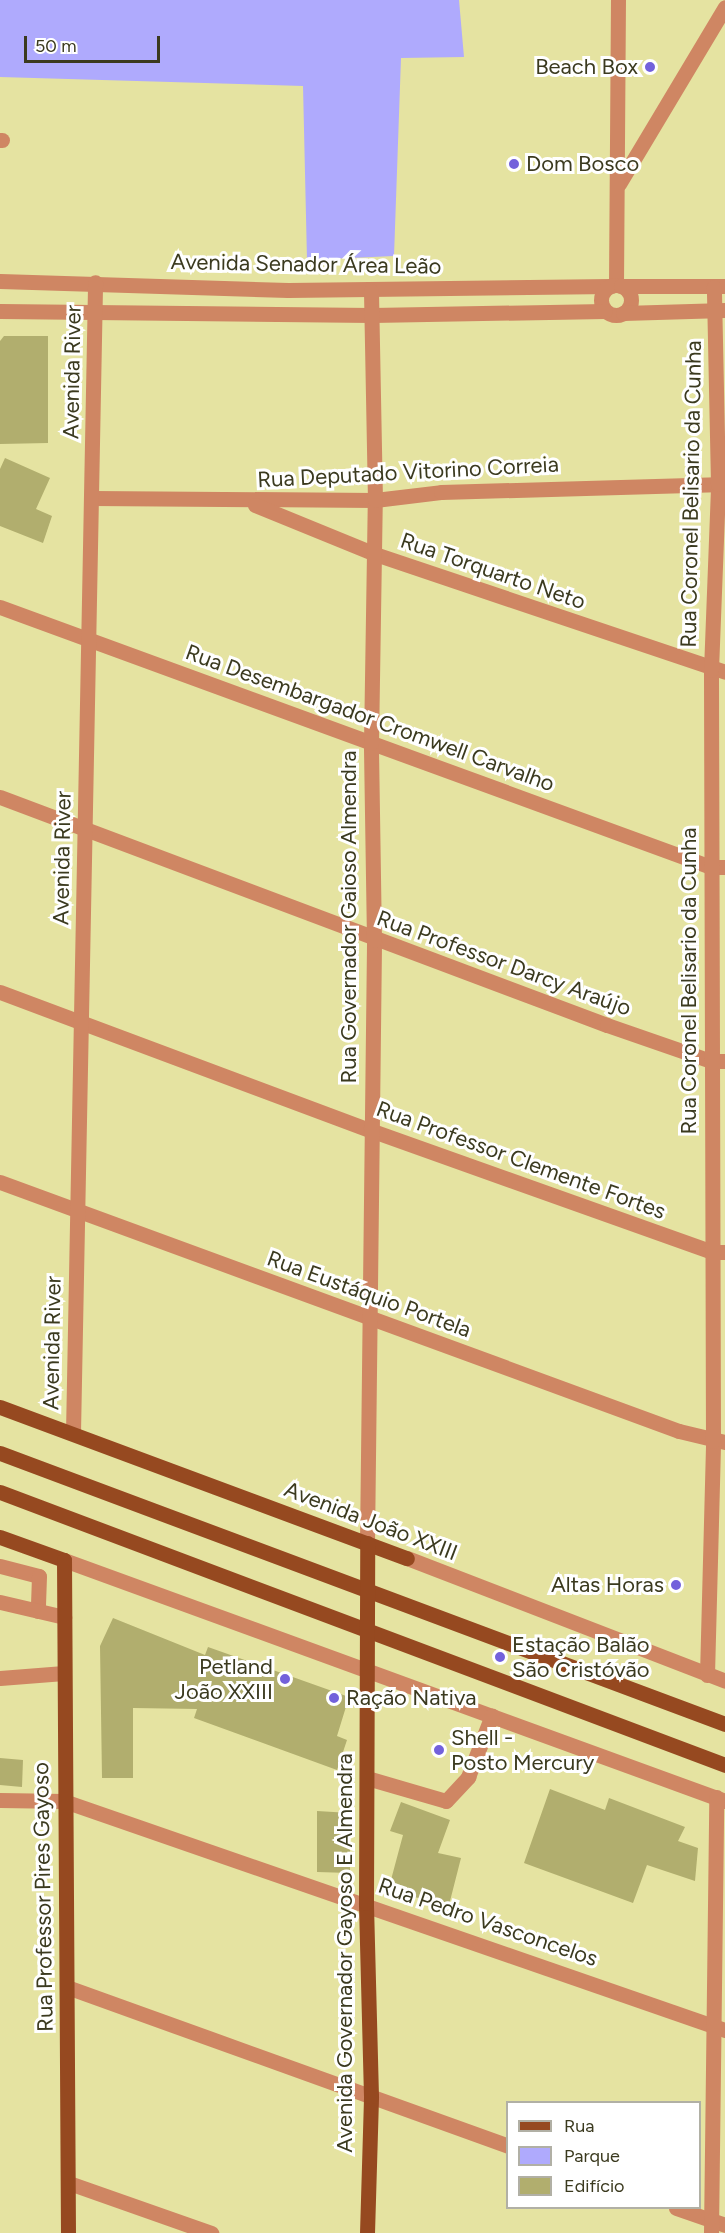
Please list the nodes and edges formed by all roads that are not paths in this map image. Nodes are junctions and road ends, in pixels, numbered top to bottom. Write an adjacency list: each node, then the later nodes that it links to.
1 (618, 0): 3 (street)
2 (725, 7): 3 (street)
3 (619, 184): 6 (street)
4 (0, 281): 5 (street, Avenida Senador Área Leão)
5 (95, 282): 8 (street, Avenida Senador Área Leão); 11 (street, Avenida River)
6 (616, 286): 7 (street, Avenida Senador Área Leão); 8 (street, Avenida Senador Área Leão); 12 (street); 13 (street)
7 (720, 287): 9 (street, Rua Coronel Belisario da Cunha)
8 (371, 291): 14 (street, Rua Governador Gaioso Almendra)
9 (720, 310): 13 (street); 15 (street, Rua Coronel Belisario da Cunha)
10 (0, 311): 11 (street)
11 (96, 311): 14 (street); 16 (street, Avenida River)
12 (605, 311): 13 (street); 14 (street)
13 (623, 313)
14 (372, 315): 17 (street, Rua Governador Gaioso Almendra)
15 (721, 484): 17 (street, Rua Deputado Vitorino Correia); 22 (street, Rua Coronel Belisario da Cunha)
16 (93, 498): 18 (street, Rua Deputado Vitorino Correia); 21 (street, Avenida River)
17 (375, 500): 18 (street, Rua Deputado Vitorino Correia); 19 (street, Rua Governador Gaioso Almendra)
18 (249, 502): 19 (street, Rua Torquarto Neto)
19 (375, 554): 22 (street, Rua Torquarto Neto); 23 (street, Rua Governador Gaioso Almendra)
20 (0, 607): 21 (street, Rua Desembargador Cromwell Carvalho)
21 (87, 640): 23 (street, Rua Desembargador Cromwell Carvalho); 25 (street, Avenida River)
22 (718, 671): 26 (street, Rua Coronel Belisario da Cunha)
23 (371, 743): 26 (street, Rua Desembargador Cromwell Carvalho); 27 (street, Rua Governador Gaioso Almendra)
24 (0, 796): 25 (street, Rua Professor Darcy Araújo)
25 (85, 829): 27 (street, Rua Professor Darcy Araújo); 29 (street, Avenida River)
26 (718, 867): 30 (street, Rua Coronel Belisario da Cunha)
27 (374, 940): 30 (street, Rua Professor Darcy Araújo); 31 (street, Rua Governador Gaioso Almendra)
28 (0, 992): 29 (street, Rua Professor Clemente Fortes)
29 (83, 1025): 31 (street, Rua Professor Clemente Fortes); 33 (street, Avenida River)
30 (718, 1061): 34 (street, Rua Coronel Belisario da Cunha)
31 (370, 1130): 34 (street, Rua Professor Clemente Fortes); 35 (street, Rua Governador Gaioso Almendra)
32 (0, 1182): 33 (street, Rua Eustáquio Portela)
33 (76, 1210): 35 (street, Rua Eustáquio Portela); 37 (street, Avenida River)
34 (719, 1252): 38 (street, Rua Coronel Belisario da Cunha)
35 (370, 1318): 38 (street, Rua Eustáquio Portela); 42 (street, Rua Governador Gaioso Almendra)
36 (0, 1407): 37 (main road, Avenida João XXIII)
37 (73, 1434): 42 (main road, Avenida João XXIII)
38 (719, 1441): 53 (street, Rua Coronel Belisario da Cunha)
39 (0, 1453): 46 (main road)
40 (0, 1492): 50 (main road)
41 (0, 1537): 44 (main road)
42 (367, 1543): 43 (main road, Avenida João XXIII); 46 (main road, Avenida Governador Gayoso E Almendra)
43 (406, 1558): 53 (street, Avenida João XXIII)
44 (64, 1560): 49 (main road, Rua Professor Pires Gayoso); 52 (street)
45 (0, 1566): 48 (street)
46 (367, 1589): 50 (main road, Avenida Governador Gayoso E Almendra); 57 (main road)
47 (0, 1602): 48 (street)
48 (38, 1611): 49 (street)
49 (64, 1617): 51 (main road, Rua Professor Pires Gayoso)
50 (366, 1630): 52 (main road, Avenida Governador Gayoso E Almendra); 58 (main road)
51 (64, 1673): 54 (street); 62 (main road, Rua Professor Pires Gayoso)
52 (367, 1673): 56 (street); 59 (main road, Avenida Governador Gayoso E Almendra)
53 (707, 1675): 55 (street, Avenida João XXIII)
54 (0, 1678)
55 (725, 1681)
56 (492, 1715): 59 (street); 60 (street)
57 (725, 1724)
58 (725, 1765)
59 (367, 1778): 63 (main road, Avenida Governador Gayoso E Almendra)
60 (721, 1799): 65 (street)
61 (0, 1800): 62 (street, Rua Pedro Vasconcelos)
62 (64, 1802): 63 (street, Rua Pedro Vasconcelos); 64 (main road, Rua Professor Pires Gayoso)
63 (366, 1904): 65 (street, Rua Pedro Vasconcelos); 66 (main road, Avenida Governador Gayoso E Almendra)
64 (67, 1987): 66 (street); 68 (main road, Rua Professor Pires Gayoso)
65 (720, 2028): 70 (street)
66 (371, 2096): 67 (street); 73 (main road, Avenida Governador Gayoso E Almendra)
67 (506, 2146)
68 (69, 2183): 71 (main road, Rua Professor Pires Gayoso); 72 (street)
69 (678, 2209): 70 (street)
70 (716, 2226)
71 (68, 2233)
72 (211, 2233)
73 (367, 2233)

